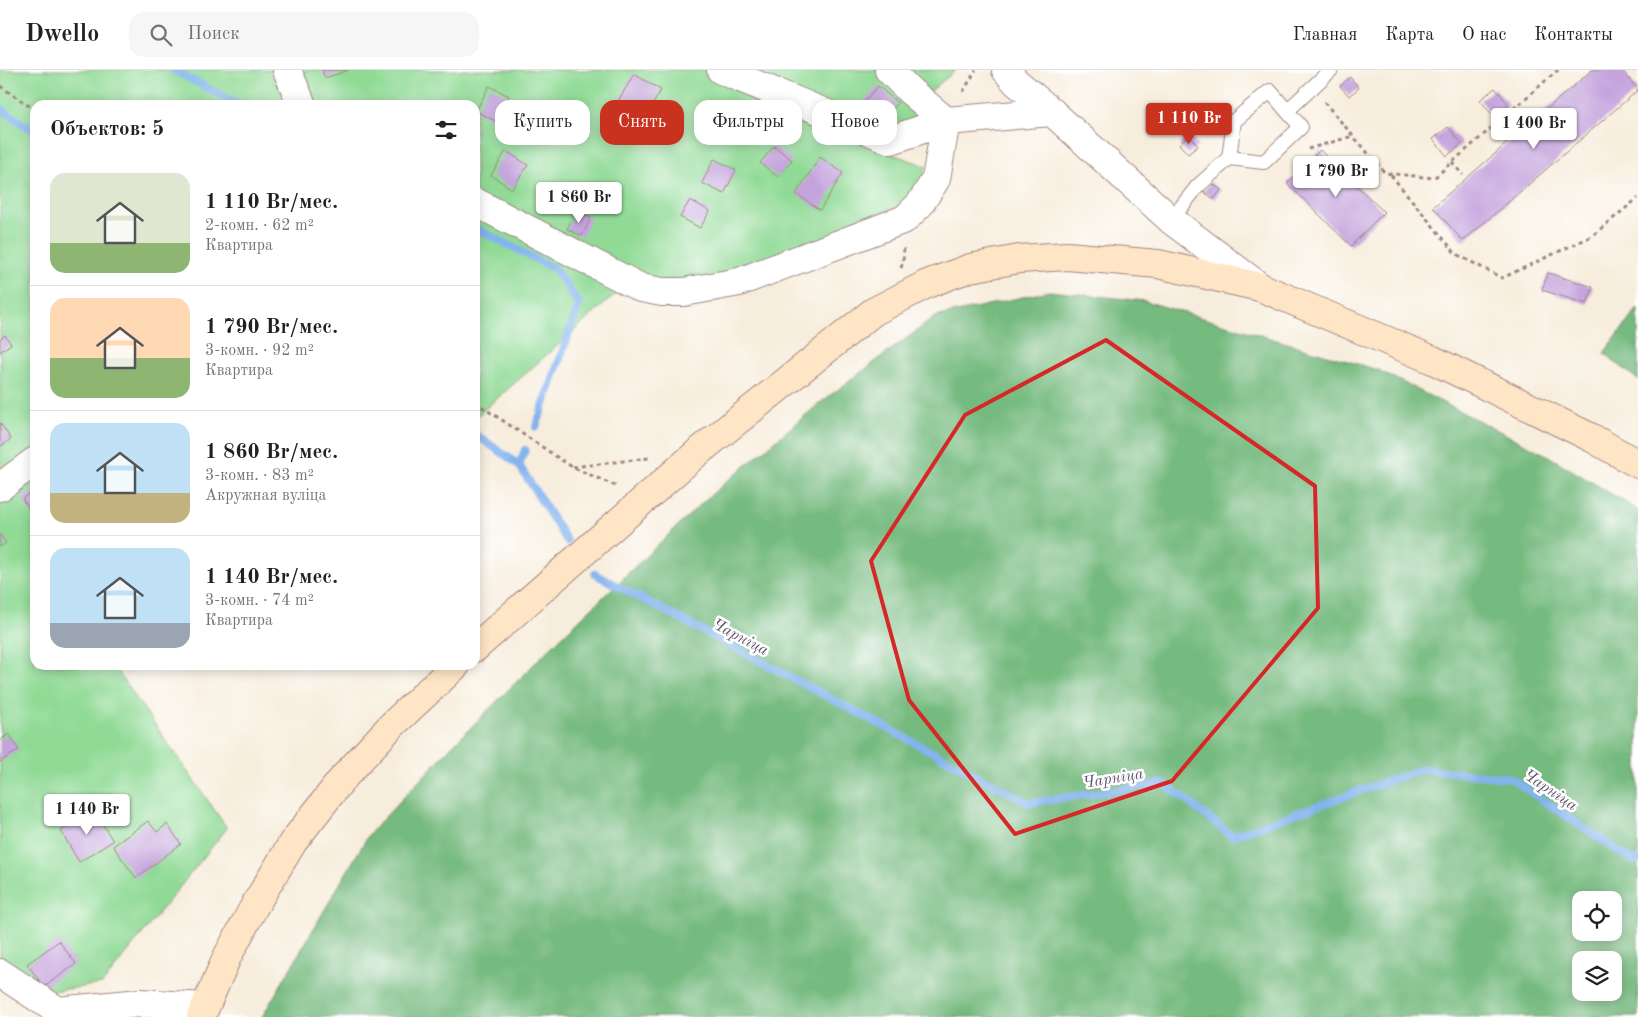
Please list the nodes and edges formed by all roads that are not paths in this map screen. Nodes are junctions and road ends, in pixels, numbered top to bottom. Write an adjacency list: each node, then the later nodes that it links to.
1 (287, 70): 6 (street)
2 (721, 70): 9 (street)
3 (889, 70): 9 (street)
4 (1006, 70): 8 (street)
5 (1332, 70): 7 (lane)
6 (300, 100)
7 (1286, 111): 10 (lane); 10 (lane)
8 (1052, 112): 9 (street); 12 (street)
9 (946, 121): 11 (street)
10 (1229, 158): 12 (lane)
11 (480, 205)
12 (1171, 220): 13 (street)
13 (1260, 287): 14 (street); 17 (street)
14 (1638, 464)
15 (30, 465): 16 (street)
16 (0, 486)
17 (480, 644)
18 (451, 670): 21 (street)
19 (0, 972): 20 (street)
20 (62, 1014): 21 (street)
21 (208, 1014)

